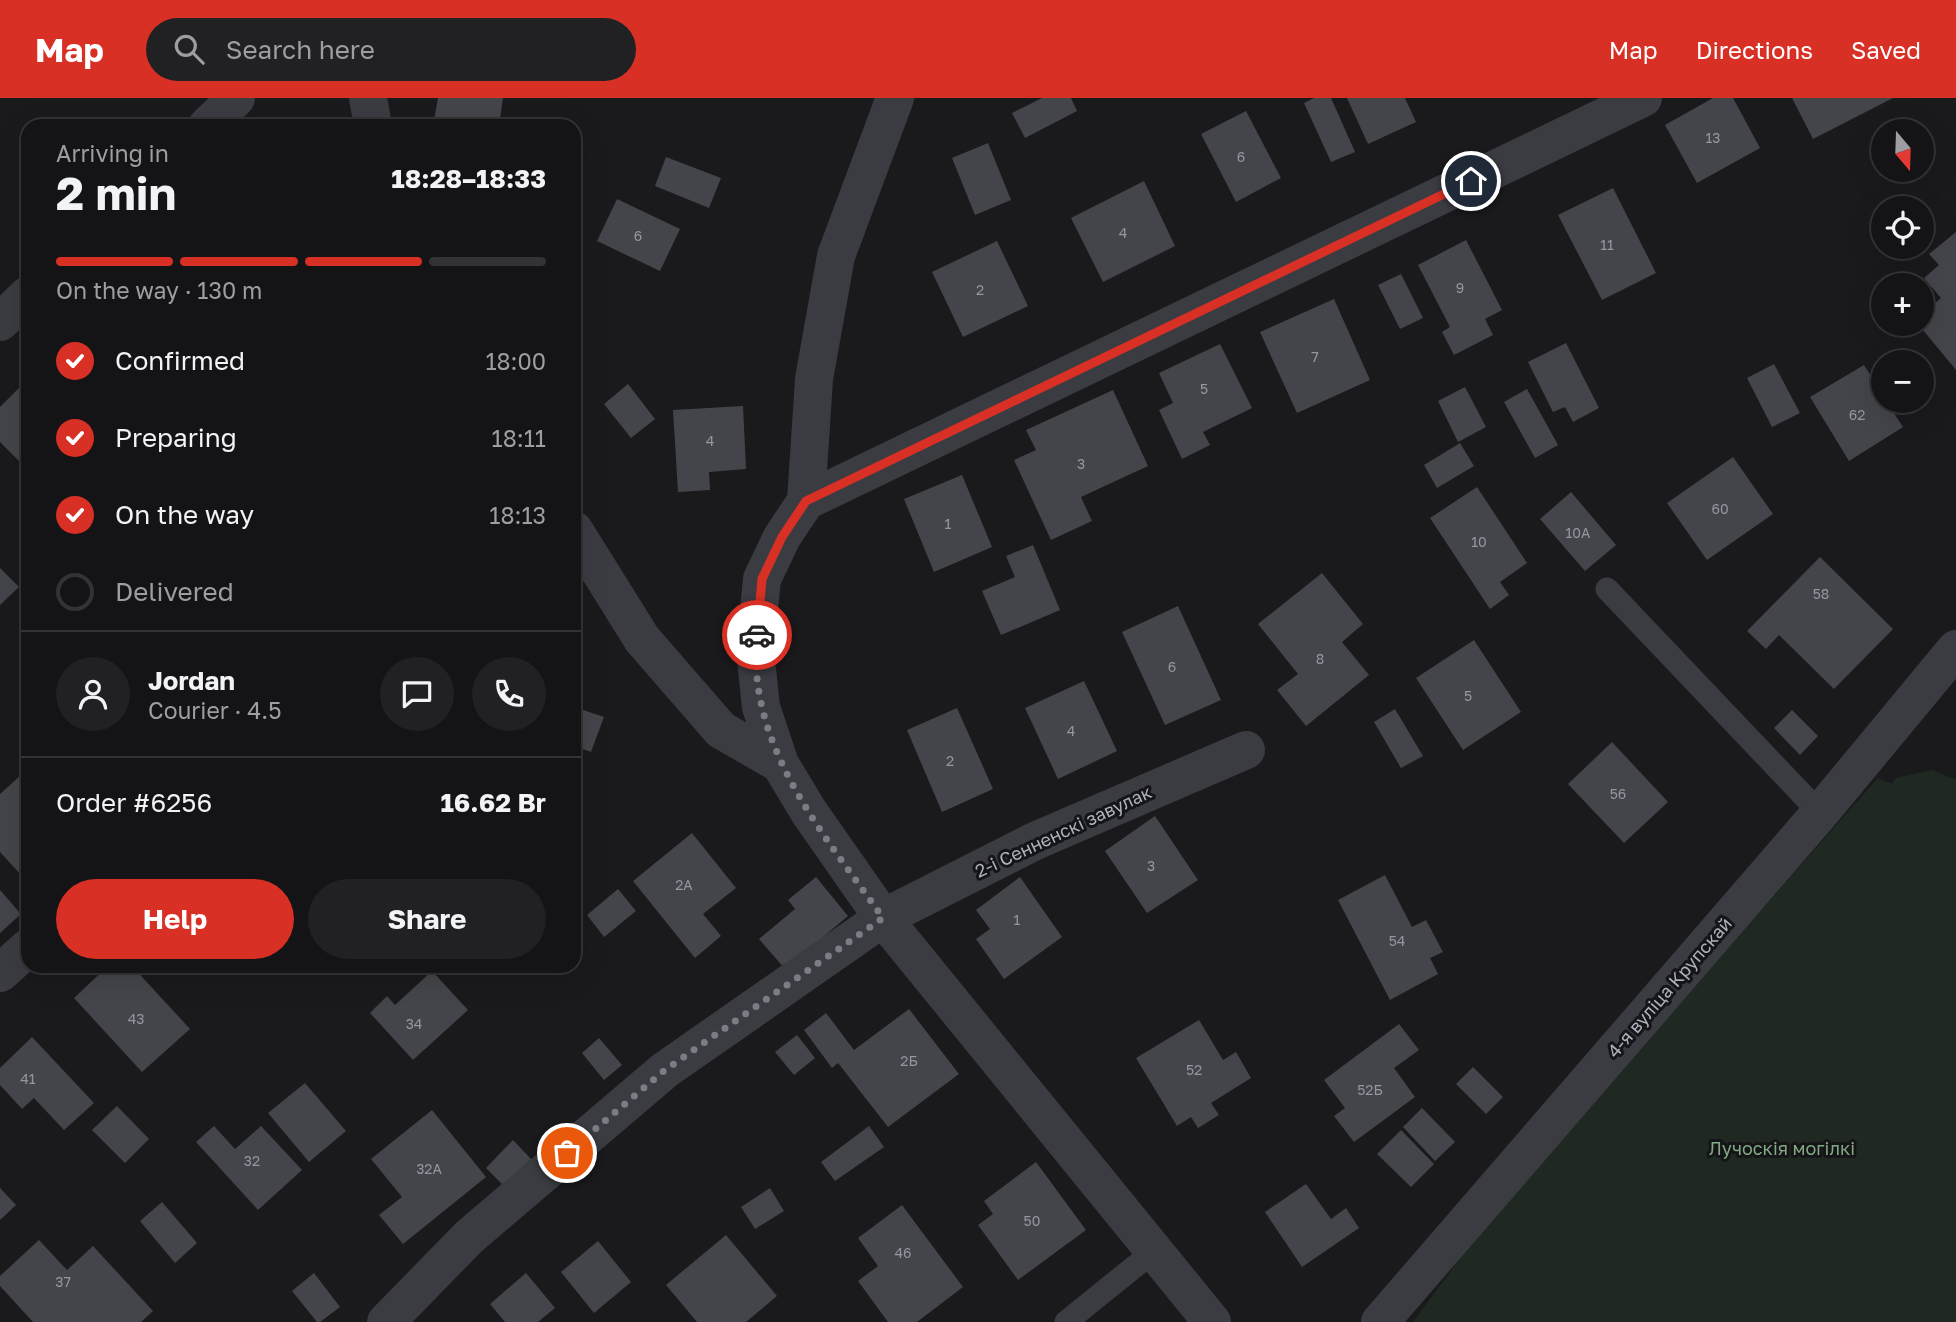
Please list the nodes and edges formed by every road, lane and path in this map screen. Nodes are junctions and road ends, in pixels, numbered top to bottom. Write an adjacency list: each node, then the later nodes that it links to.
1 (236, 98): 5 (street)
2 (368, 98): 6 (street)
3 (895, 98): 9 (street)
4 (1643, 98): 9 (street)
5 (214, 119)
6 (372, 119)
7 (21, 302): 8 (street)
8 (0, 322)
9 (806, 501): 14 (street)
10 (581, 541): 14 (street)
11 (1607, 589): 15 (lane)
12 (1956, 649): 15 (street, 4-я вуліца Крупскай)
13 (1246, 750): 16 (street, 2-і Сенненскі завулак)
14 (780, 764): 16 (street)
15 (1820, 813): 23 (street, 4-я вуліца Крупскай)
16 (883, 918): 19 (street); 20 (street, 2-і Сенненскі завулак)
17 (21, 954): 18 (street)
18 (0, 973)
19 (1154, 1251): 21 (lane); 22 (street)
20 (386, 1322)
21 (1066, 1322)
22 (1212, 1322)
23 (1380, 1322)

